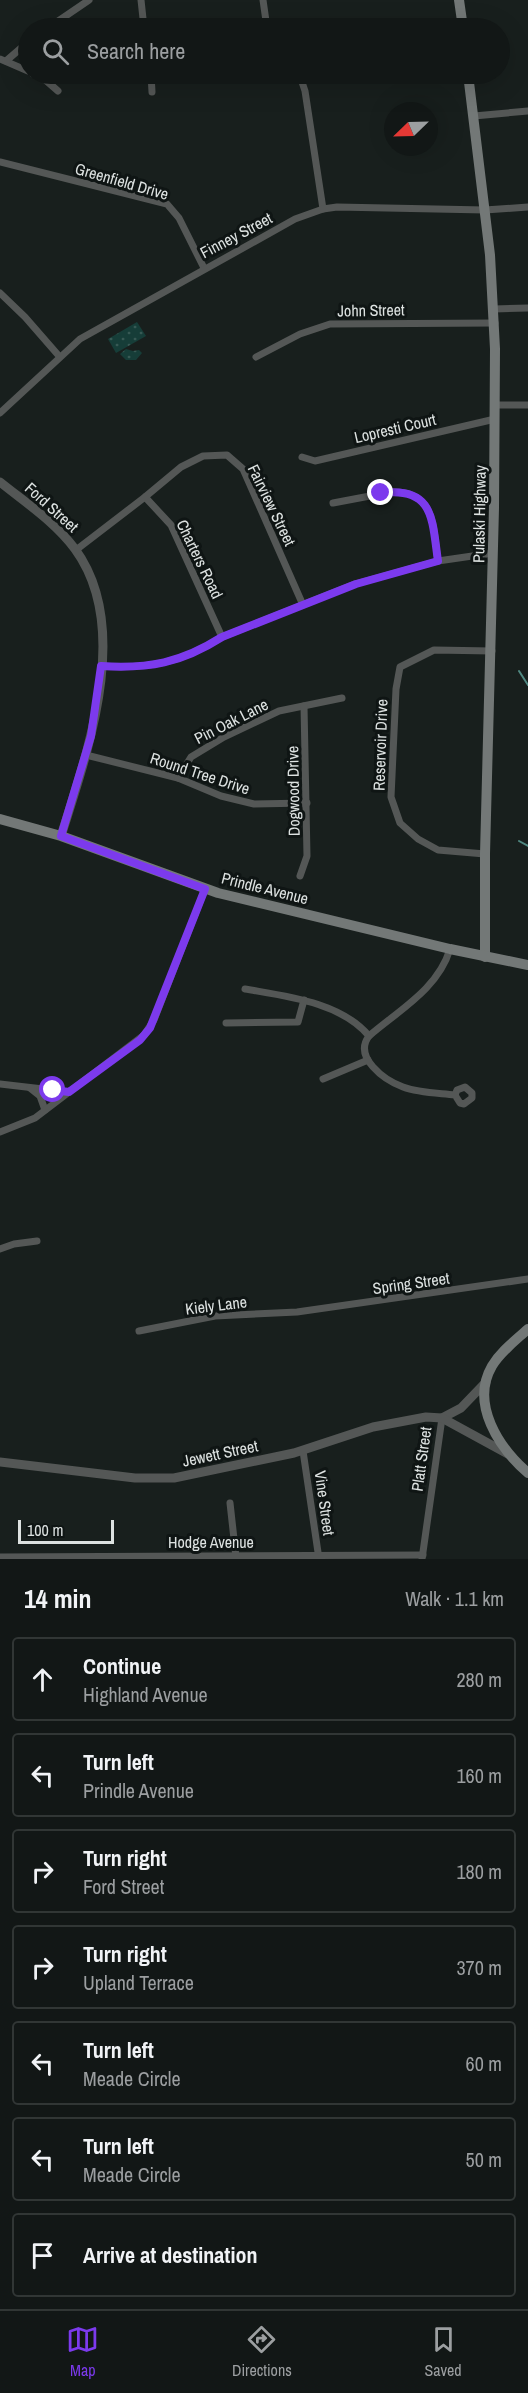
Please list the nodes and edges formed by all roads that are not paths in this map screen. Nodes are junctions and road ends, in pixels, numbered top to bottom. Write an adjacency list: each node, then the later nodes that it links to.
1 (89, 0): 5 (street)
2 (141, 0): 6 (street)
3 (263, 0): 7 (street)
4 (459, 0): 8 (main road)
5 (63, 18)
6 (143, 18)
7 (266, 18)
8 (462, 18)
9 (18, 49): 10 (street)
10 (3, 60): 11 (street)
11 (18, 67)
12 (50, 84): 16 (street)
13 (152, 84): 17 (street)
14 (302, 84): 22 (street)
15 (469, 84): 19 (main road, Pulaski Highway)
16 (58, 91)
17 (152, 92)
18 (528, 111): 19 (street)
19 (474, 116): 23 (main road, Pulaski Highway)
20 (0, 162): 24 (street, Greenfield Drive)
21 (528, 207): 23 (street, Finney Street)
22 (323, 209): 23 (street, Finney Street); 24 (street, Finney Street)
23 (485, 210): 27 (main road, Pulaski Highway)
24 (204, 268): 29 (street, Finney Street)
25 (0, 293): 29 (street)
26 (528, 308): 27 (street)
27 (494, 309): 28 (main road, Pulaski Highway)
28 (495, 323): 30 (street, John Street); 31 (main road, Pulaski Highway)
29 (59, 356): 33 (street, Finney Street)
30 (256, 357)
31 (495, 405): 32 (street); 34 (main road, Pulaski Highway)
32 (528, 405)
33 (0, 413)
34 (495, 419): 35 (street, Lopresti Court); 40 (main road, Pulaski Highway)
35 (302, 457)
36 (0, 482): 39 (street, Ford Street)
37 (146, 497): 39 (street, Fairview Street); 42 (street, Fairview Street); 43 (street, Charters Road)
38 (333, 503): 41 (street)
39 (76, 550): 45 (street, Ford Street)
40 (493, 553): 41 (street); 44 (main road, Pulaski Highway)
41 (438, 561): 42 (street)
42 (303, 605): 43 (street)
43 (222, 637): 45 (street)
44 (492, 651): 53 (main road, Pulaski Highway); 53 (street, Reservoir Drive)
45 (101, 666): 48 (street, Ford Street)
46 (342, 698): 47 (street, Pin Oak Lane)
47 (304, 706): 49 (street, Pin Oak Lane); 50 (street, Dogwood Drive)
48 (86, 755): 49 (street, Round Tree Drive); 52 (street, Ford Street)
49 (178, 778): 50 (street, Round Tree Drive)
50 (307, 803): 54 (street, Dogwood Drive)
51 (0, 819): 52 (main road, Prindle Avenue)
52 (61, 836): 55 (main road, Prindle Avenue)
53 (485, 854): 57 (main road, Pulaski Highway)
54 (300, 876)
55 (205, 889): 56 (main road, Prindle Avenue); 67 (street)
56 (450, 949): 57 (main road, Prindle Avenue); 62 (street)
57 (485, 957): 58 (main road, Prindle Avenue)
58 (528, 965)
59 (245, 989): 60 (street)
60 (304, 1000): 61 (street); 62 (street)
61 (226, 1023)
62 (369, 1036): 63 (street)
63 (368, 1060): 64 (street); 68 (street)
64 (323, 1078)
65 (0, 1084): 66 (street)
66 (30, 1088): 67 (street); 69 (street)
67 (69, 1092): 69 (street)
68 (455, 1095)
69 (45, 1110): 70 (street)
70 (0, 1132)
71 (37, 1241): 72 (street)
72 (0, 1249)
73 (528, 1279): 74 (street, Spring Street)
74 (297, 1312): 76 (street, Kiely Lane)
75 (528, 1329): 77 (main road, Platt Street)
76 (139, 1331)
77 (486, 1382): 78 (street, Platt Street); 80 (main road)
78 (442, 1418): 79 (street, Jewett Street); 80 (street); 87 (street, Platt Street)
79 (303, 1451): 81 (street, Jewett Street); 86 (street, Vine Street)
80 (510, 1455): 82 (main road)
81 (0, 1462)
82 (528, 1473)
83 (230, 1503): 85 (street)
84 (0, 1557): 85 (street, Hodge Avenue)
85 (236, 1557): 86 (street, Hodge Avenue)
86 (319, 1557): 87 (street, Hodge Avenue)
87 (422, 1557)

